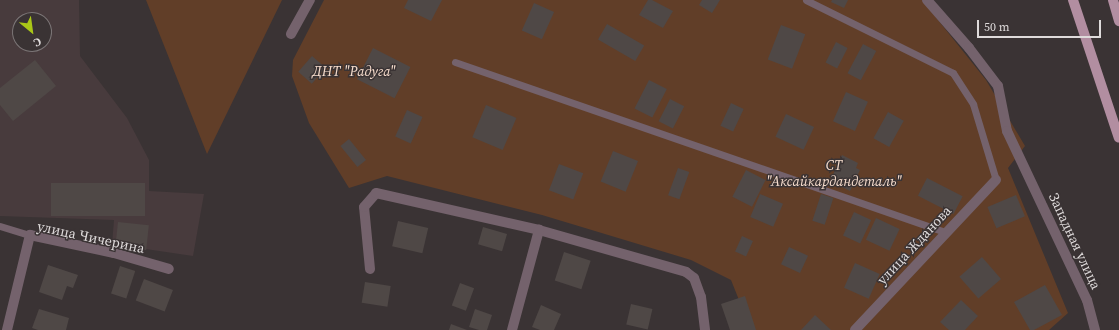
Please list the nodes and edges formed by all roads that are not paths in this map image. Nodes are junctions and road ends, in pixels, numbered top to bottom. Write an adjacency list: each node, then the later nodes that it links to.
1 (310, 0): 7 (street)
2 (806, 0): 10 (lane)
3 (927, 0): 21 (street, Западная улица)
4 (1073, 0): 9 (main road)
5 (1114, 4): 6 (main road)
6 (1119, 21)
7 (291, 34)
8 (455, 62): 13 (lane)
9 (1119, 138)
10 (996, 180): 13 (street, улица Жданова)
11 (0, 226): 14 (lane)
12 (538, 230): 16 (street); 18 (street); 19 (street)
13 (945, 232): 20 (street, улица Жданова)
14 (30, 235): 15 (street, улица Чичерина); 17 (street, улица Чичерина)
15 (169, 269)
16 (370, 269)
17 (7, 330)
18 (512, 330)
19 (705, 330)
20 (855, 330)
21 (1095, 330)

